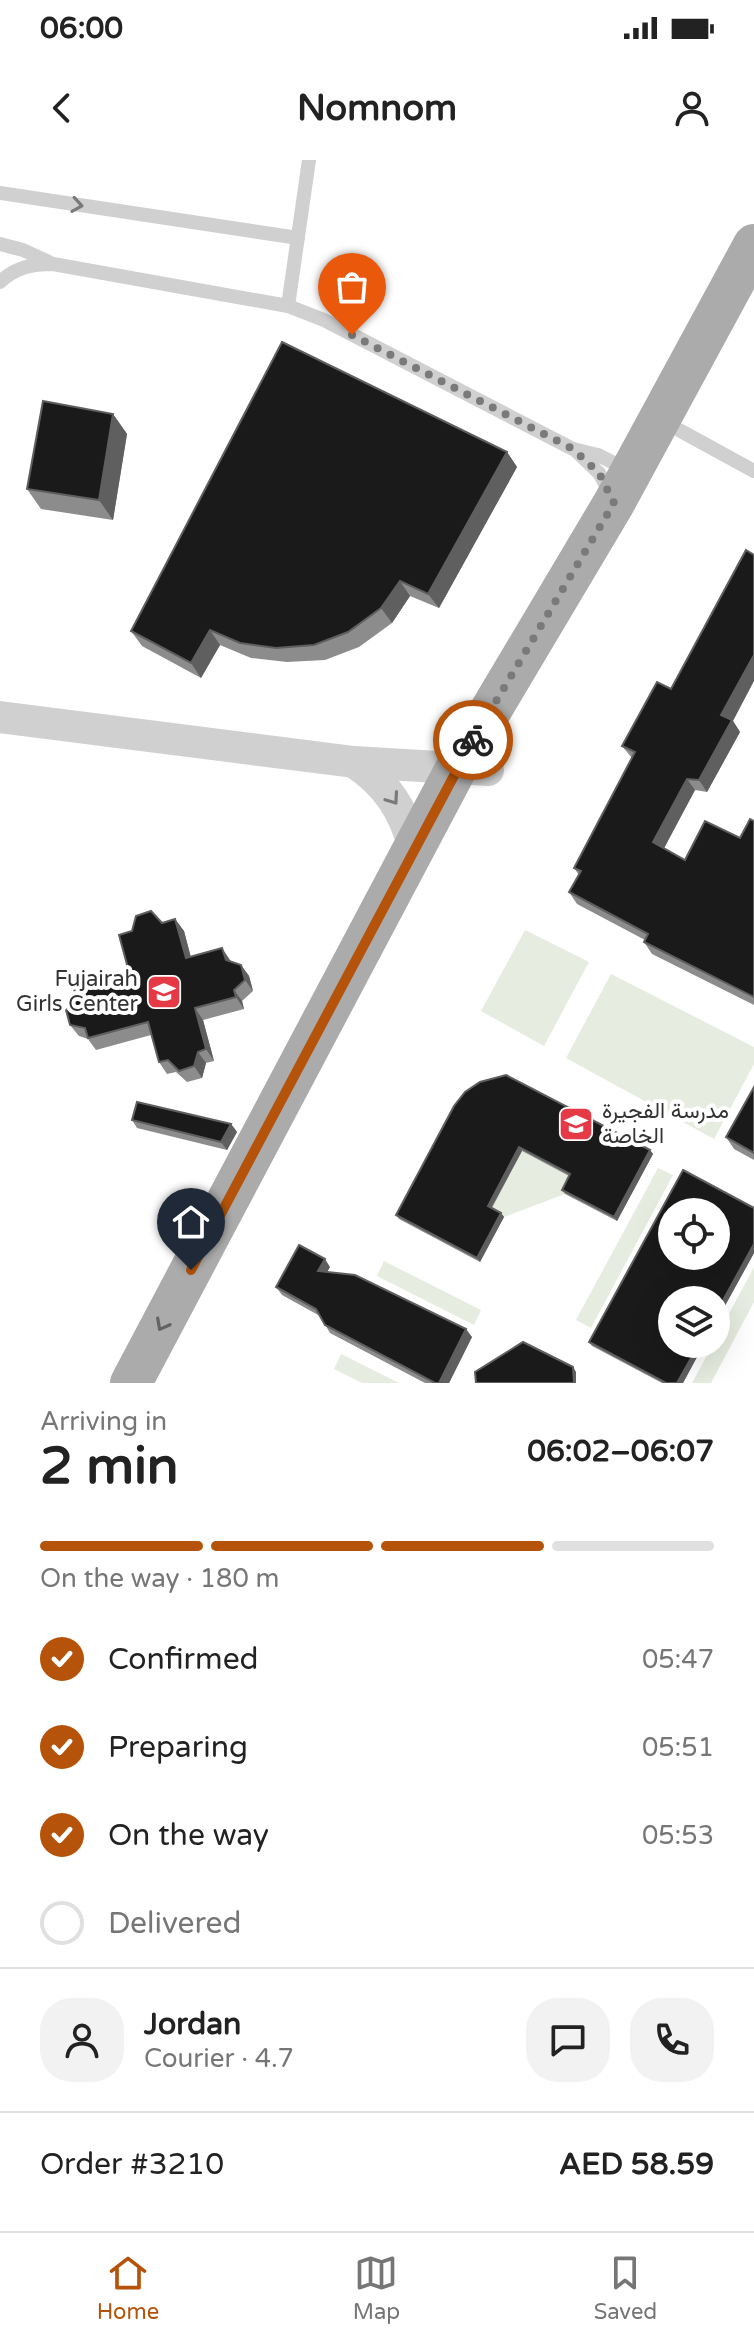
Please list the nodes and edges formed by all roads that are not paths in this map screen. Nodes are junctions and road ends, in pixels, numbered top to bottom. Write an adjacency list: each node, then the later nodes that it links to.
1 (309, 160): 3 (lane)
2 (0, 193): 3 (lane, one-way to 3)
3 (298, 238): 9 (lane)
4 (0, 244): 6 (lane)
5 (754, 245): 13 (main road)
6 (53, 264): 7 (lane); 9 (lane)
7 (0, 282)
8 (754, 294): 10 (main road)
9 (288, 306): 11 (lane)
10 (679, 430): 12 (lane); 13 (main road)
11 (573, 449): 13 (lane); 13 (lane)
12 (754, 471)
13 (631, 486): 16 (main road)
14 (0, 717): 15 (street)
15 (354, 762): 16 (street); 17 (street, one-way to 17)
16 (473, 769): 17 (main road); 19 (main road)
17 (414, 848): 18 (main road, one-way to 18)
18 (131, 1383)
19 (163, 1383)

